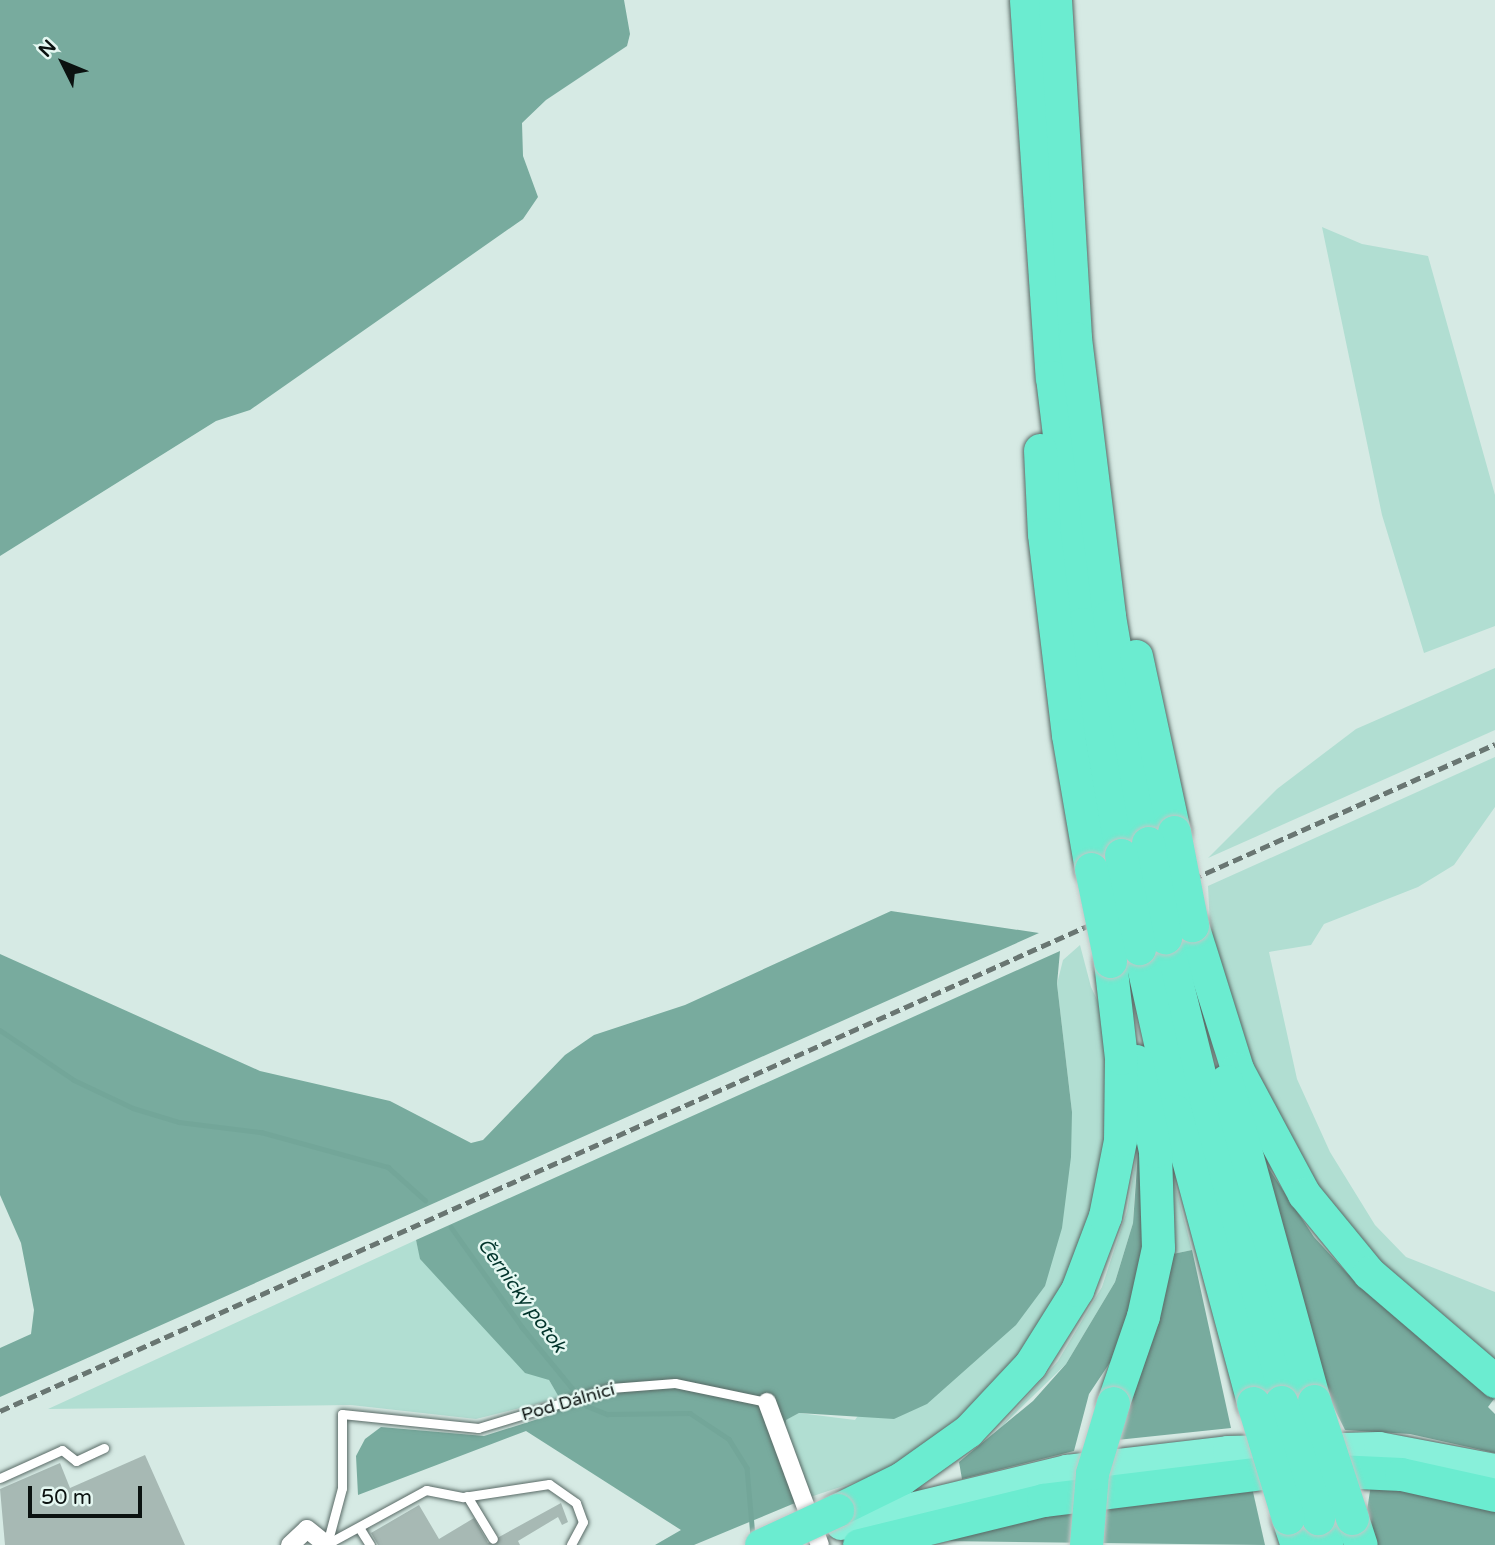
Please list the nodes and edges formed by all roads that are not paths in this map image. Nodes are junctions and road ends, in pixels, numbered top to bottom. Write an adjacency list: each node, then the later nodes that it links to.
1 (1026, 0): 3 (highway)
2 (1055, 0): 4 (highway)
3 (1035, 181): 4 (highway); 5 (highway)
4 (1052, 220): 5 (highway); 5 (highway)
5 (1134, 850): 6 (highway, bridge); 6 (highway, bridge)
6 (1152, 942): 7 (highway); 15 (highway); 16 (highway, bridge); 17 (highway, bridge); 24 (highway, bridge)
7 (1495, 1381)
8 (767, 1402): 15 (street, Pod Dálnicí); 20 (lane, Pod Dálnicí)
9 (104, 1448): 11 (lane)
10 (1495, 1469): 15 (highway)
11 (0, 1478)
12 (1495, 1495): 15 (highway)
13 (467, 1496): 14 (lane); 18 (lane); 22 (lane)
14 (360, 1529): 20 (lane); 21 (lane)
15 (840, 1531): 23 (highway, bridge)
16 (1307, 1532)
17 (1356, 1532)
18 (493, 1539)
19 (290, 1545): 20 (street)
20 (327, 1545)
21 (370, 1545)
22 (571, 1545)
23 (761, 1545)
24 (1086, 1545)

